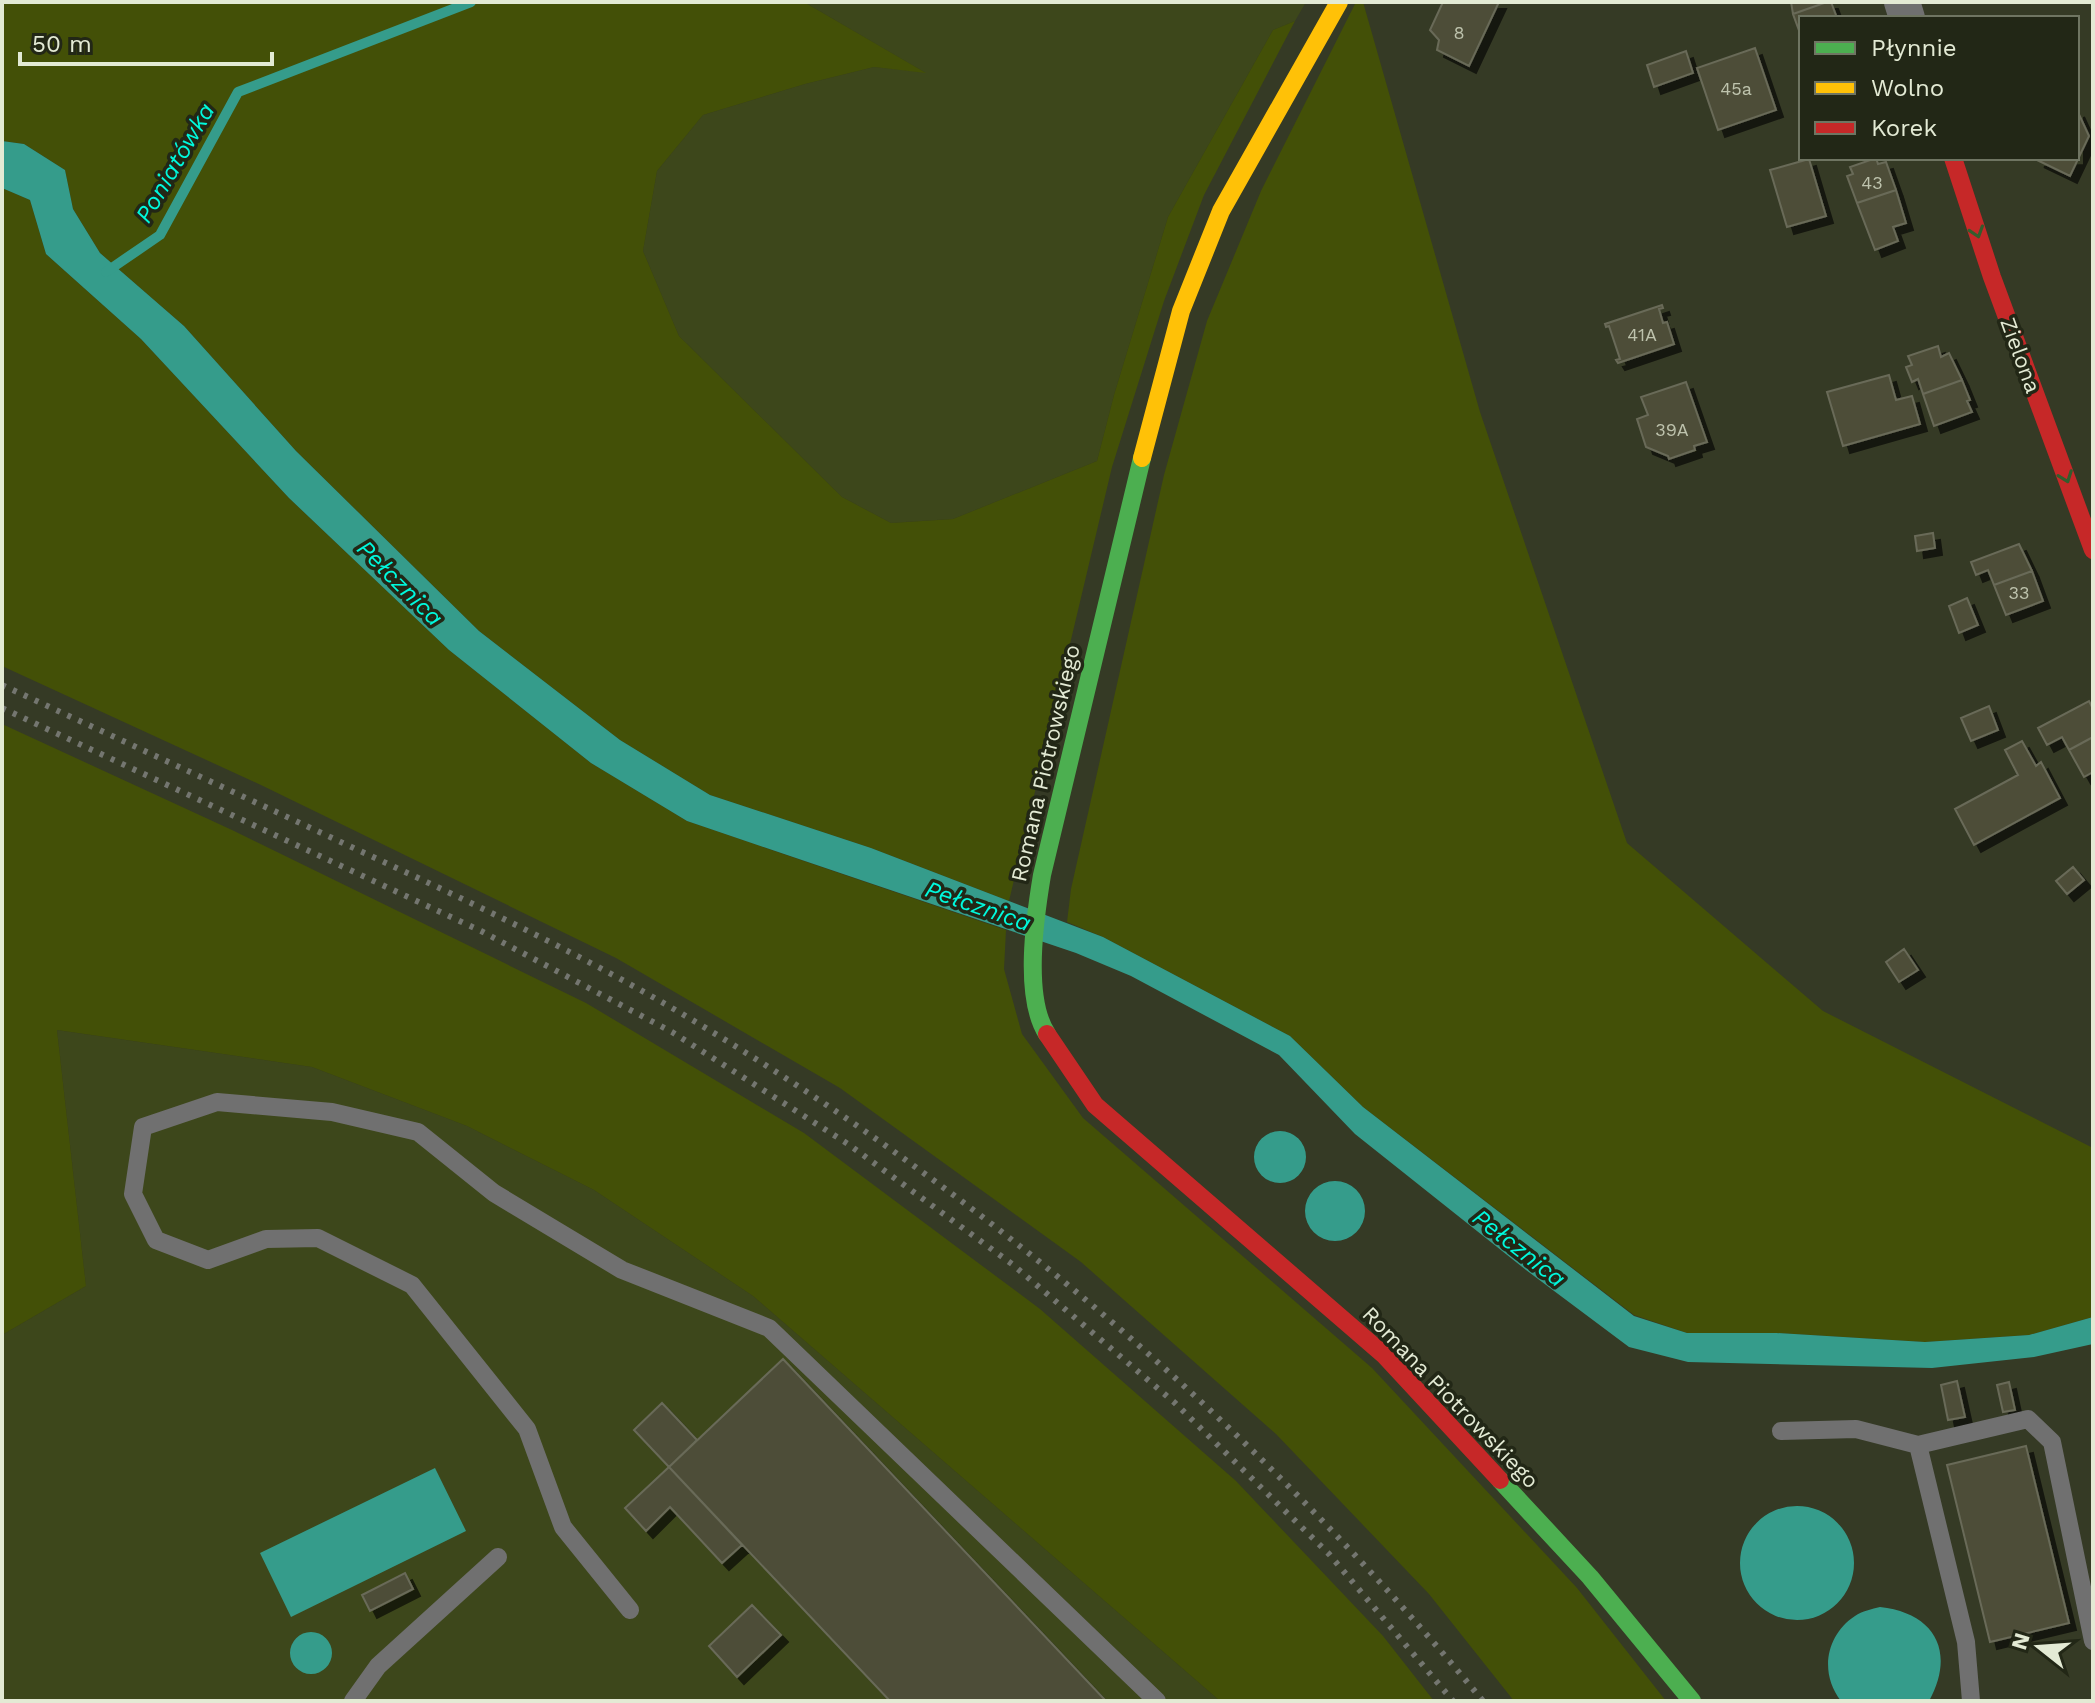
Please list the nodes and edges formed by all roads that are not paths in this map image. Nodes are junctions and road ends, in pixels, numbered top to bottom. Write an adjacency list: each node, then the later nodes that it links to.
1 (1339, 2): 11 (street, Romana Piotrowskiego)
2 (1954, 160): 3 (street, Zielona, one-way to 3)
3 (2093, 550)
4 (1781, 1431): 5 (lane)
5 (1918, 1445): 8 (lane); 12 (lane)
6 (498, 1557): 9 (lane)
7 (630, 1610): 10 (lane)
8 (2093, 1641)
9 (353, 1701)
10 (1157, 1701)
11 (1692, 1701)
12 (1971, 1701)

